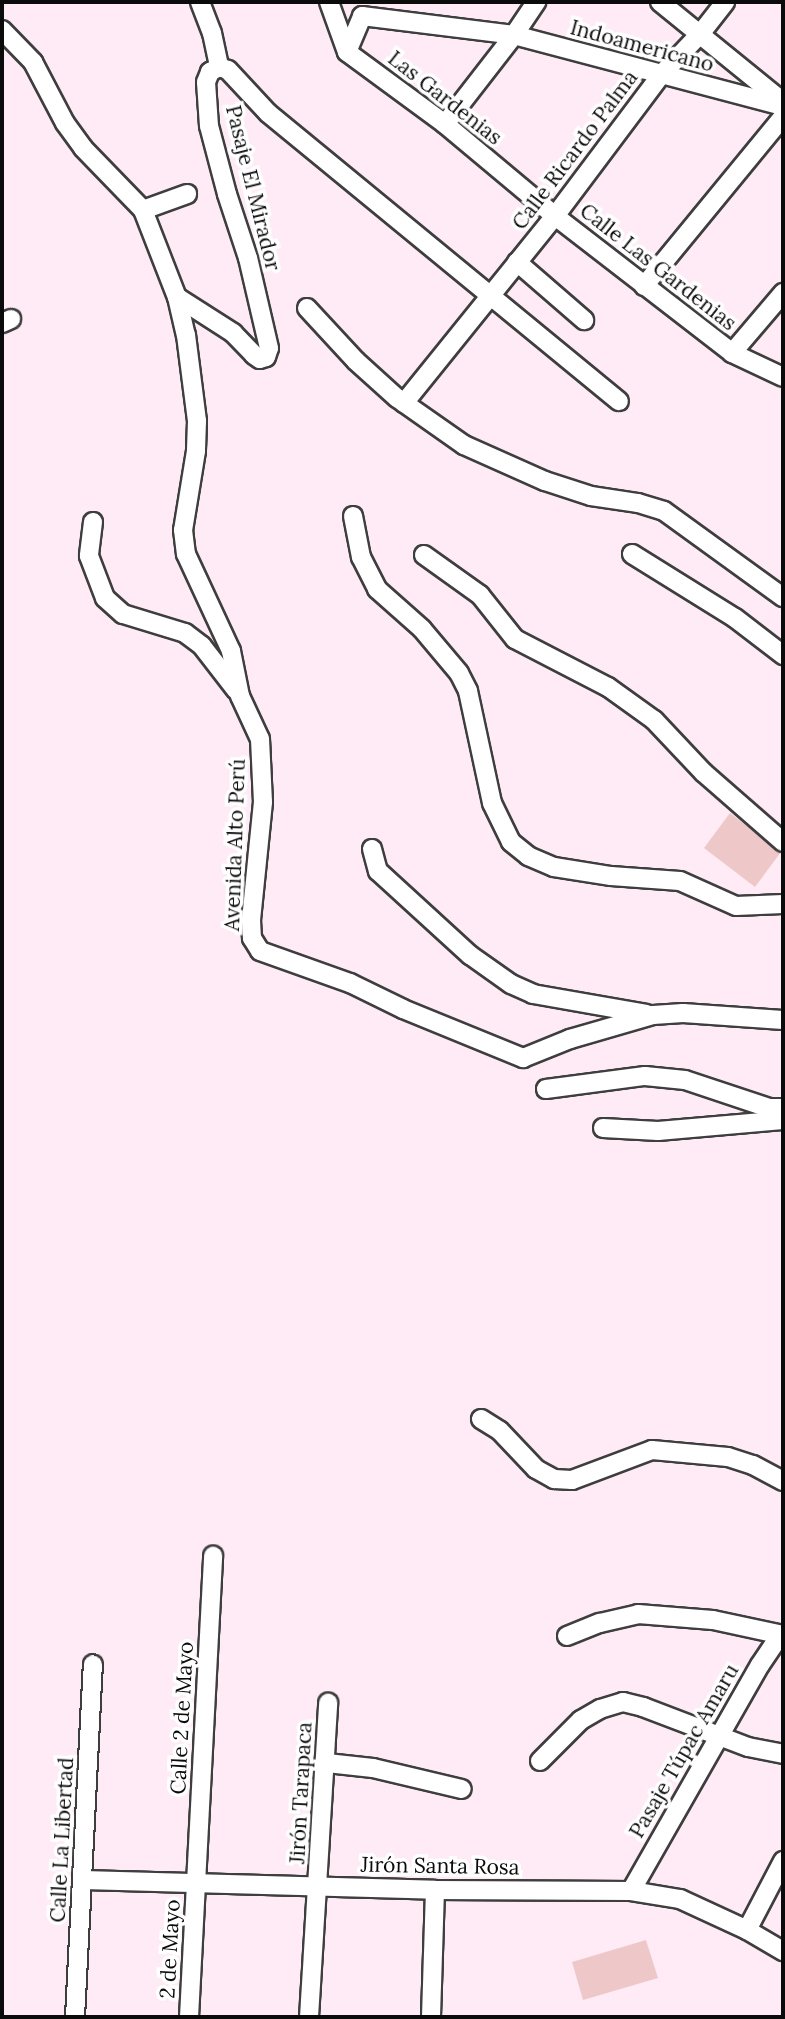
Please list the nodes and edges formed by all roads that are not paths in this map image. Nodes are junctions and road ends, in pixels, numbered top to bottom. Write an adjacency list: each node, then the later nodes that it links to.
1 (200, 2): 10 (street)
2 (329, 2): 9 (street)
3 (536, 2): 8 (street)
4 (660, 2): 7 (street)
5 (725, 2): 7 (street, Calle Ricardo Palma)
6 (2, 30): 16 (street)
7 (701, 33): 11 (street, Calle Ricardo Palma); 12 (street)
8 (514, 35): 9 (street, Indoamericano); 11 (street, Indoamericano); 14 (street)
9 (347, 52): 14 (street, Las Gardenias)
10 (219, 67): 21 (street, Pasaje El Mirador); 22 (street, Pasaje El Mirador)
11 (660, 76): 12 (street, Indoamericano); 17 (street, Calle Ricardo Palma)
12 (783, 104)
13 (783, 117): 19 (street)
14 (445, 124): 17 (street, Las Gardenias)
15 (187, 194): 16 (street)
16 (143, 211): 22 (street, Avenida Alto Perú)
17 (555, 216): 18 (street, Calle Ricardo Palma); 19 (street, Calle Las Gardenias)
18 (517, 262): 21 (street, Calle Ricardo Palma); 24 (street)
19 (644, 286): 25 (street, Calle Las Gardenias)
20 (783, 293): 25 (street)
21 (489, 296): 27 (street, Pasaje El Mirador); 28 (street, Calle Ricardo Palma)
22 (177, 297): 35 (street, Avenida Alto Perú)
23 (307, 308): 28 (street)
24 (584, 320)
25 (733, 353): 26 (street, Calle Las Gardenias)
26 (783, 377)
27 (620, 401)
28 (404, 403): 33 (street)
29 (353, 516): 38 (street)
30 (93, 522): 35 (street)
31 (632, 554): 34 (street)
32 (424, 555): 36 (street)
33 (783, 597)
34 (783, 655)
35 (240, 696): 39 (street, Avenida Alto Perú)
36 (783, 842)
37 (372, 849): 39 (street)
38 (783, 904)
39 (653, 1015): 40 (street)
40 (783, 1020)
41 (546, 1089): 42 (street)
42 (783, 1108)
43 (783, 1120): 44 (street)
44 (603, 1128)
45 (481, 1419): 46 (street)
46 (783, 1481)
47 (214, 1556): 59 (street, Calle 2 de Mayo)
48 (781, 1635): 49 (street); 52 (street, Pasaje Túpac Amaru)
49 (567, 1636)
50 (93, 1664): 58 (street, Calle La Libertad)
51 (328, 1703): 55 (street, Jirón Tarapaca)
52 (720, 1737): 53 (street); 54 (street); 62 (street, Pasaje Túpac Amaru)
53 (783, 1754)
54 (540, 1761)
55 (327, 1763): 56 (street); 60 (street, Jirón Tarapaca)
56 (462, 1789)
57 (783, 1861): 63 (street)
58 (83, 1880): 59 (street, Jirón Santa Rosa); 65 (street, Calle La Libertad)
59 (195, 1883): 60 (street, Jirón Santa Rosa); 66 (street, 2 de Mayo)
60 (318, 1885): 61 (street, Jirón Santa Rosa); 67 (street)
61 (435, 1890): 62 (street, Jirón Santa Rosa); 68 (street)
62 (631, 1891): 63 (street, Jirón Santa Rosa)
63 (747, 1930): 64 (street, Jirón Santa Rosa)
64 (783, 1951)
65 (75, 2017)
66 (189, 2017)
67 (309, 2017)
68 (431, 2017)

